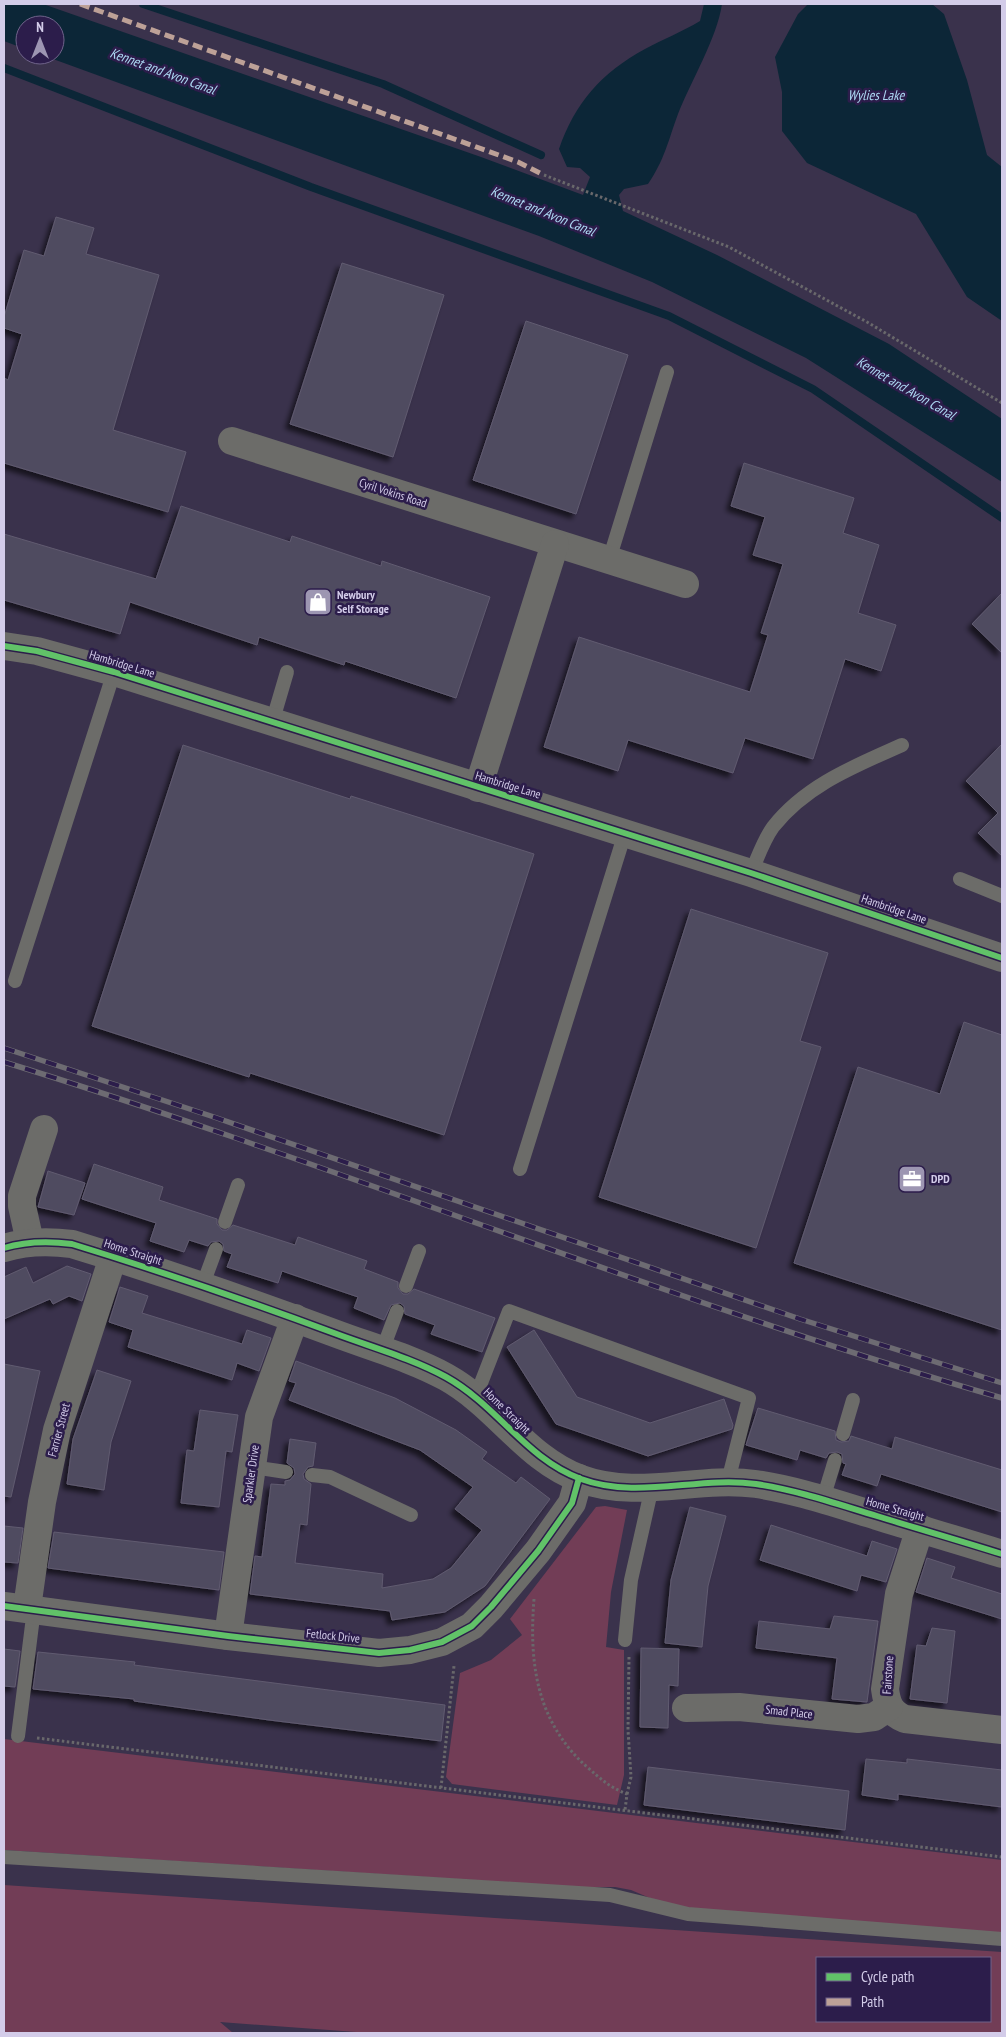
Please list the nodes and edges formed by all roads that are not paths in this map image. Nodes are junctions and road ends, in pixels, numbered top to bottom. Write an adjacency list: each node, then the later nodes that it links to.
1 (667, 372): 4 (lane)
2 (232, 441): 3 (street, Cyril Vokins Road)
3 (555, 544): 4 (street, Cyril Vokins Road); 11 (street)
4 (609, 560): 5 (street, Cyril Vokins Road)
5 (685, 584)
6 (4, 646): 7 (street, Hambridge Lane)
7 (114, 672): 9 (street, Hambridge Lane); 17 (lane)
8 (287, 672): 9 (lane)
9 (272, 723): 11 (street, Hambridge Lane)
10 (902, 745): 13 (lane)
11 (478, 788): 12 (street, Hambridge Lane)
12 (625, 833): 13 (street, Hambridge Lane); 19 (lane)
13 (752, 873): 16 (street, Hambridge Lane)
14 (960, 880): 15 (lane)
15 (1002, 896)
16 (1002, 958)
17 (15, 981)
18 (44, 1129): 22 (street)
19 (520, 1169)
20 (238, 1184): 21 (lane)
21 (225, 1222)
22 (30, 1242): 23 (street, Home Straight); 26 (street, Home Straight)
23 (4, 1248)
24 (216, 1249): 28 (lane)
25 (419, 1251): 27 (lane)
26 (113, 1257): 28 (street, Home Straight); 46 (street, Farrier Street)
27 (406, 1286)
28 (202, 1287): 30 (street, Home Straight)
29 (397, 1311): 31 (lane)
30 (295, 1318): 31 (street, Home Straight); 36 (street, Sparkler Drive)
31 (382, 1351): 32 (street, Home Straight)
32 (476, 1396): 39 (street, Home Straight); 40 (lane)
33 (853, 1400): 34 (lane)
34 (843, 1434)
35 (835, 1460): 42 (lane)
36 (252, 1467): 37 (lane); 47 (street, Sparkler Drive)
37 (286, 1472)
38 (312, 1475): 43 (lane)
39 (579, 1478): 41 (street, Home Straight); 47 (street, Fetlock Drive)
40 (728, 1481): 41 (street, Home Straight); 42 (street, Home Straight)
41 (652, 1487): 48 (lane)
42 (823, 1499): 44 (street, Home Straight)
43 (411, 1515)
44 (920, 1528): 45 (street, Home Straight); 49 (street, Fairstone)
45 (1002, 1554)
46 (22, 1608): 47 (street, Fetlock Drive); 52 (lane)
47 (228, 1636)
48 (624, 1640)
49 (889, 1707): 50 (street, Smad Place); 51 (street, Fairstone)
50 (686, 1708)
51 (1002, 1730)
52 (18, 1736)
53 (4, 1857): 54 (lane)
54 (1002, 1939)

